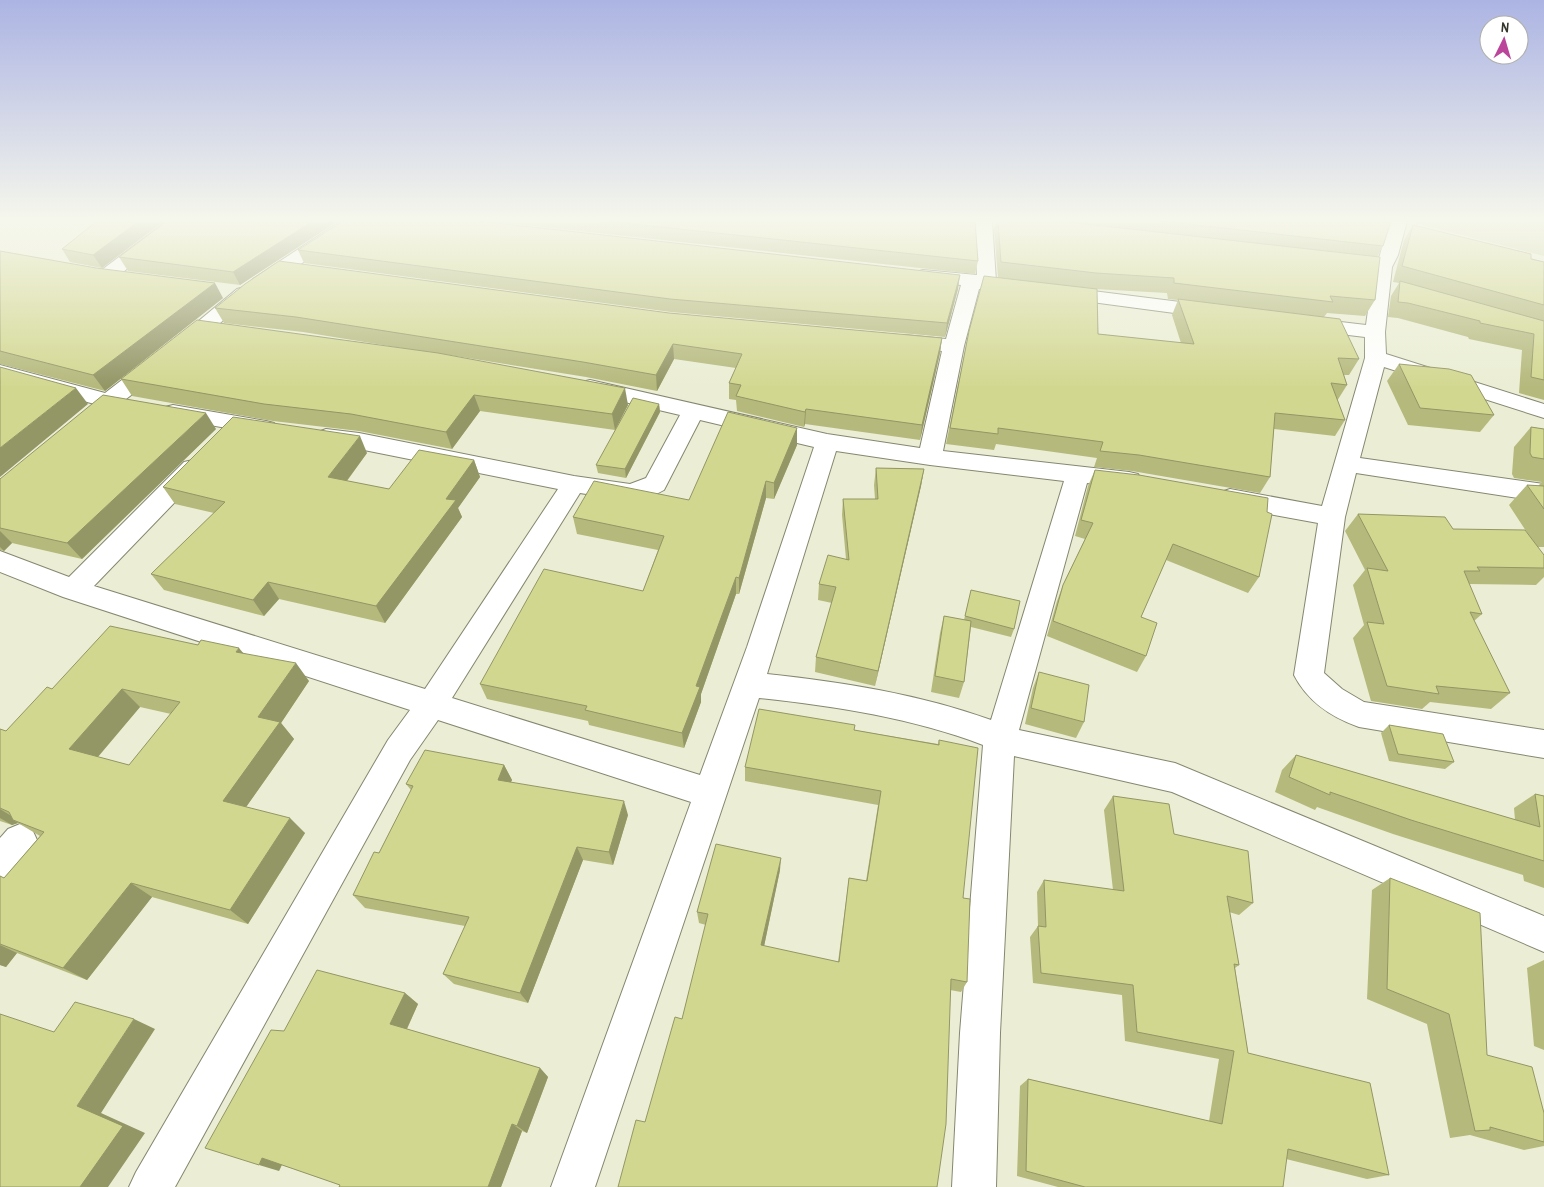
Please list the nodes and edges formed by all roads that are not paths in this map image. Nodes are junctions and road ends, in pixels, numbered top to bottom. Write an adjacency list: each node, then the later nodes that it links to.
1 (109, 276): 7 (street)
2 (271, 276): 13 (street)
3 (923, 276): 8 (street)
4 (987, 276): 8 (street)
5 (1377, 276): 16 (street)
6 (1382, 276): 12 (street)
7 (134, 280)
8 (971, 282): 9 (street); 20 (street)
9 (1010, 286)
10 (216, 290): 13 (street)
11 (1040, 290): 14 (street)
12 (1400, 291)
13 (244, 293): 18 (street)
14 (1227, 314)
15 (1286, 321): 16 (street)
16 (1375, 332): 21 (street)
17 (248, 334): 18 (street)
18 (186, 340): 24 (street)
19 (886, 340): 20 (street)
20 (954, 346): 30 (street)
21 (1376, 358): 26 (street); 31 (street)
22 (4, 376): 24 (street)
23 (567, 383): 25 (street)
24 (109, 401): 27 (street); 28 (street)
25 (694, 410): 29 (street); 33 (street)
26 (1544, 411)
27 (87, 419)
28 (238, 423): 33 (street); 39 (street)
29 (827, 442): 30 (street); 40 (street)
30 (930, 457): 32 (street)
31 (1347, 464): 35 (street); 37 (street)
32 (1078, 474): 34 (street); 42 (street)
33 (574, 484): 41 (street)
34 (1151, 484)
35 (1544, 493)
36 (1208, 494): 37 (street)
37 (1332, 517): 43 (street)
38 (0, 562): 39 (street)
39 (73, 590): 41 (street)
40 (748, 684): 42 (street); 44 (street)
41 (432, 704): 44 (street); 46 (street)
42 (1001, 737): 45 (street); 48 (street)
43 (1544, 744)
44 (710, 793): 47 (street)
45 (1544, 934)
46 (151, 1187)
47 (573, 1187)
48 (974, 1187)

